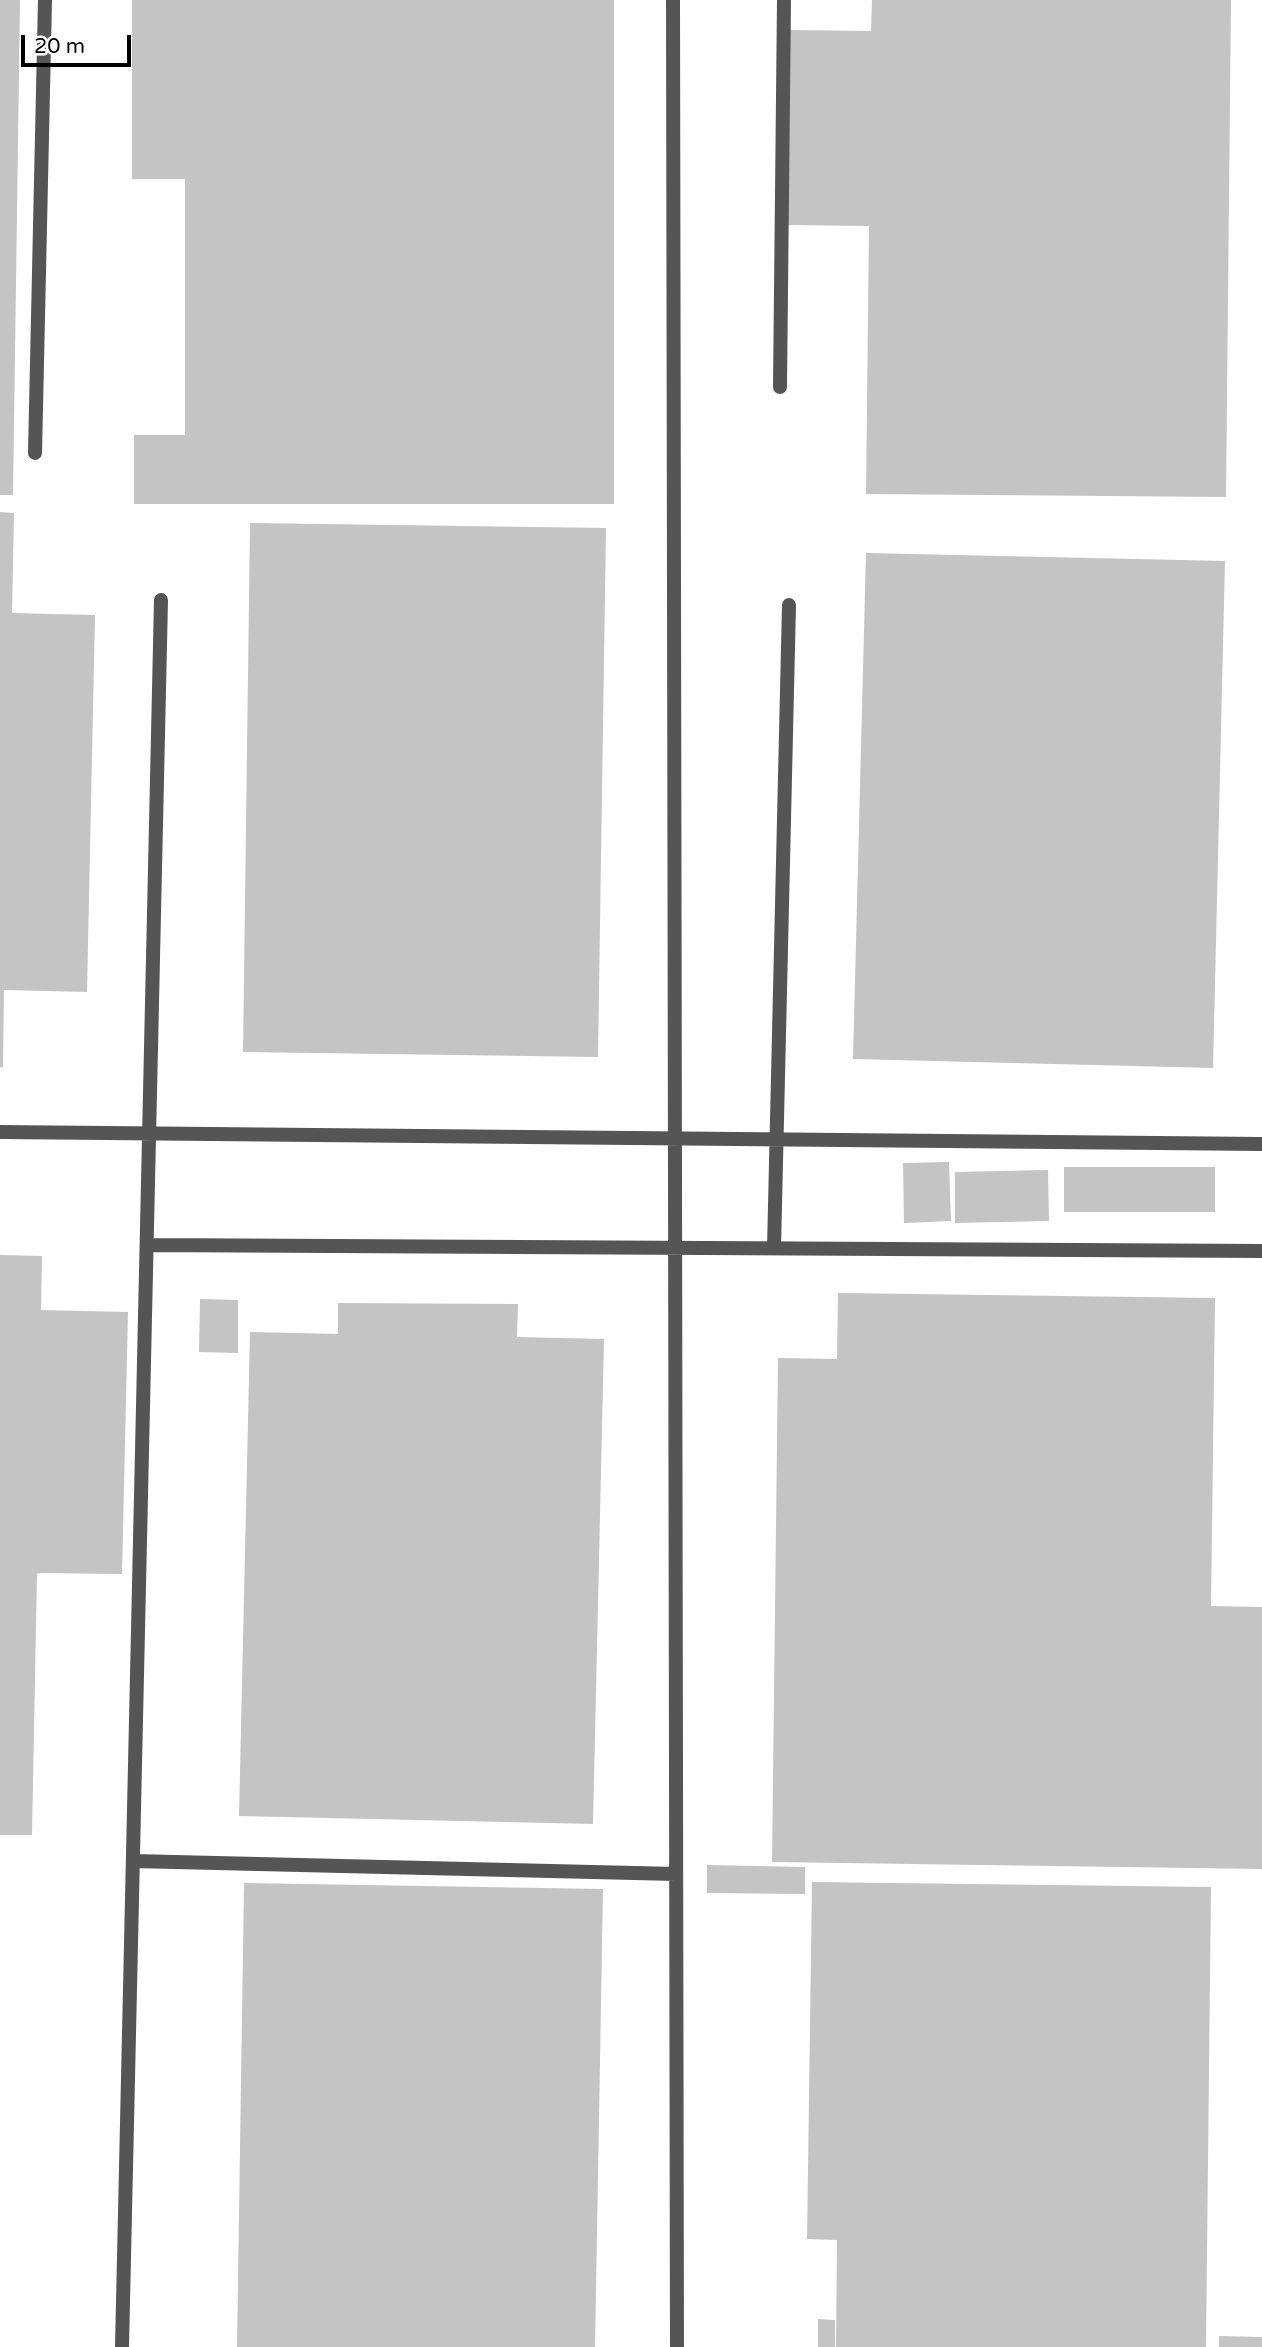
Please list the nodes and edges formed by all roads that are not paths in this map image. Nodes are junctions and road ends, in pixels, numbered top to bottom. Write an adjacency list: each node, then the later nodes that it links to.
1 (45, 0): 5 (lane)
2 (673, 0): 10 (lane)
3 (784, 0): 4 (lane)
4 (780, 387)
5 (35, 453)
6 (161, 600): 9 (lane)
7 (789, 605): 11 (lane)
8 (0, 1132): 9 (lane)
9 (149, 1133): 10 (lane); 13 (lane)
10 (675, 1138): 11 (lane); 14 (lane)
11 (775, 1139): 12 (lane); 15 (lane)
12 (1262, 1144)
13 (147, 1245): 14 (lane); 17 (lane)
14 (675, 1248): 15 (lane); 18 (lane)
15 (774, 1248): 16 (lane)
16 (1262, 1251)
17 (133, 1861): 18 (lane); 19 (lane)
18 (676, 1874): 20 (lane)
19 (122, 2347)
20 (677, 2347)

